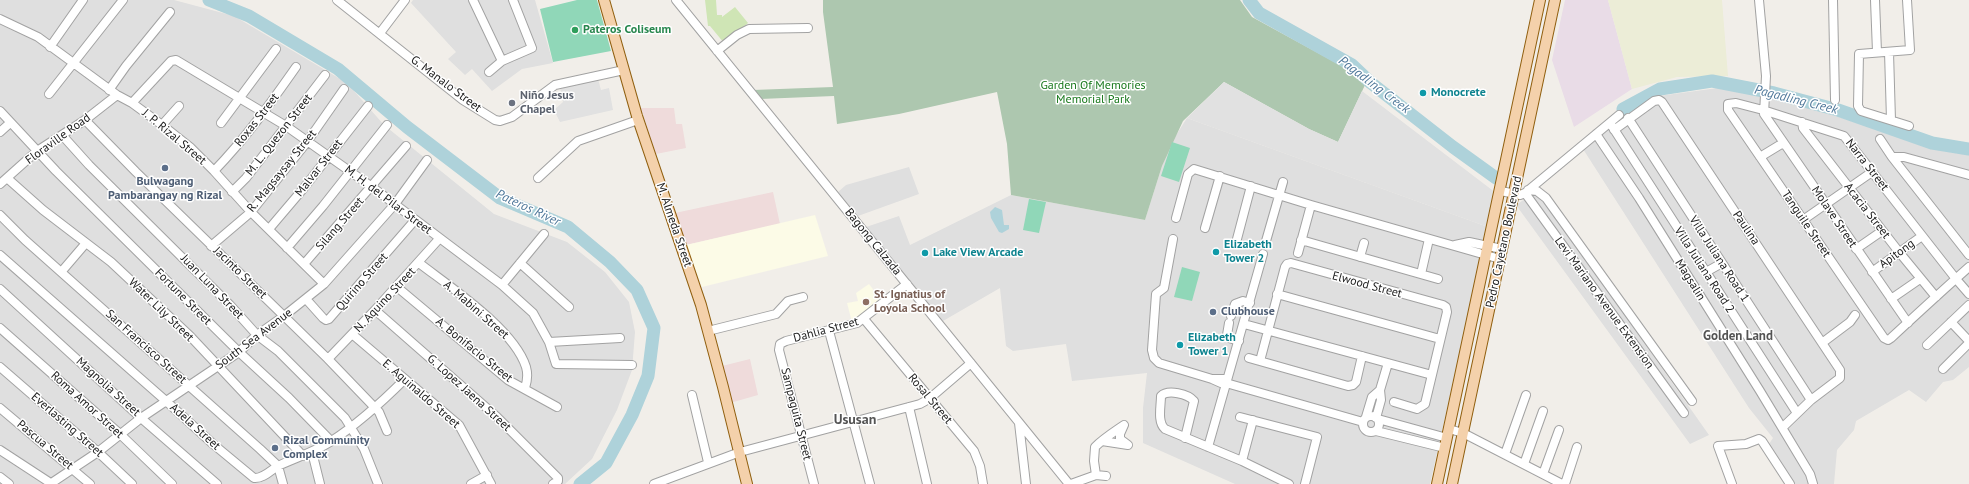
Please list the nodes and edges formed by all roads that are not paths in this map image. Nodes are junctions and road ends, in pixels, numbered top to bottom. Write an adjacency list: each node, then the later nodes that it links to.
1 (83, 0): 19 (street)
2 (123, 0): 25 (street)
3 (337, 0): 18 (street, G. Manalo Street)
4 (405, 0): 18 (street)
5 (473, 0): 24 (street)
6 (513, 0): 24 (street)
7 (604, 0): 27 (main road, M. Almeda Street)
8 (676, 0): 21 (street, Bagong Calzada)
9 (1540, 0): 80 (main road, Pedro Cayetano Boulevard)
10 (1555, 0): 84 (main road, Pedro Cayetano Boulevard)
11 (1759, 0): 41 (street)
12 (1833, 0): 35 (street)
13 (1875, 0): 22 (street)
14 (1907, 0): 23 (street)
15 (170, 12): 31 (street)
16 (2, 23): 19 (street, J. P. Rizal Street)
17 (808, 28): 21 (street)
18 (380, 33): 27 (street, G. Manalo Street)
19 (50, 47): 25 (street, J. P. Rizal Street)
20 (276, 49): 34 (street)
21 (717, 51): 130 (street, Bagong Calzada)
22 (1877, 52): 23 (street); 47 (street)
23 (1889, 52): 47 (street)
24 (502, 61): 28 (street)
25 (72, 63): 31 (street, J. P. Rizal Street); 32 (street)
26 (296, 67): 42 (street, Roxas Street)
27 (624, 70): 46 (main road, M. Almeda Street)
28 (489, 72)
29 (325, 75): 53 (street, M. L. Quezon Street)
30 (344, 89): 60 (street, R. Magsaysay Street)
31 (110, 90): 33 (street, J. P. Rizal Street)
32 (48, 94)
33 (117, 95): 36 (street, J. P. Rizal Street); 45 (street, Floraville Road)
34 (239, 99): 36 (street, M. H. del Pilar Street); 42 (street, M. H. del Pilar Street); 50 (street)
35 (1836, 100)
36 (132, 103): 51 (street, J. P. Rizal Street)
37 (179, 106): 51 (street)
38 (368, 106): 64 (street, Malvar Street)
39 (0, 110): 49 (street, Fortune Street)
40 (1728, 110): 41 (street, Narra Street); 66 (street, Tanguile Street)
41 (1763, 110): 48 (street, Narra Street); 61 (street, Molave Street)
42 (263, 114): 53 (street, M. H. del Pilar Street); 68 (street, Roxas Street)
43 (1619, 115): 55 (street)
44 (1628, 118): 55 (street, Paulina); 117 (street, Villa Juliana Road 1); 161 (street, Paulina)
45 (85, 120): 58 (street, Floraville Road); 106 (street, Jacinto Street)
46 (638, 120): 74 (street); 151 (main road, M. Almeda Street)
47 (1891, 120): 54 (street)
48 (1802, 122): 69 (street, Narra Street); 79 (street, Acacia Street)
49 (10, 123): 56 (street); 63 (street, Fortune Street)
50 (221, 124)
51 (162, 125): 68 (street, J. P. Rizal Street)
52 (387, 125): 70 (street)
53 (286, 126): 60 (street, M. H. del Pilar Street); 82 (street, M. L. Quezon Street)
54 (1908, 126)
55 (1612, 127): 57 (street); 123 (street, Villa Juliana Road 2)
56 (0, 132)
57 (1596, 134): 81 (street); 203 (street, Magsalin)
58 (62, 135): 63 (street, Floraville Road); 155 (street, Juan Luna Street)
59 (1880, 139): 65 (street)
60 (307, 142): 64 (street, M. H. del Pilar Street); 88 (street, R. Magsaysay Street)
61 (1783, 143): 66 (street); 86 (street, Molave Street)
62 (406, 146): 78 (street, Silang Street)
63 (37, 151): 73 (street, Floraville Road); 164 (street, Fortune Street)
64 (328, 156): 70 (street, M. H. del Pilar Street); 94 (street, Malvar Street)
65 (1892, 157): 71 (street); 115 (street)
66 (1760, 158): 92 (street, Tanguile Street)
67 (427, 160): 85 (street, South Sea Avenue)
68 (214, 171): 82 (street, J. P. Rizal Street)
69 (1872, 172): 79 (street); 97 (street, Narra Street)
70 (350, 173): 78 (street, M. H. del Pilar Street); 107 (street)
71 (1969, 174)
72 (1220, 176): 77 (street); 90 (street); 93 (street)
73 (7, 178): 76 (street, Floraville Road); 105 (street, Water Lily Street)
74 (538, 178)
75 (1283, 182): 83 (street)
76 (0, 184)
77 (1251, 186): 83 (street); 100 (street)
78 (372, 187): 85 (street, M. H. del Pilar Street); 120 (street, Silang Street)
79 (1849, 188): 86 (street); 95 (street, Acacia Street)
80 (1500, 191): 84 (street); 109 (main road, Pedro Cayetano Boulevard)
81 (1526, 191): 84 (street); 186 (street); 193 (street, Levi Mariano Avenue Extension)
82 (232, 192): 88 (street, J. P. Rizal Street)
83 (1280, 194): 87 (street); 103 (street)
84 (1514, 195): 114 (main road, Pedro Cayetano Boulevard)
85 (395, 204): 91 (street, M. H. del Pilar Street); 129 (street, South Sea Avenue)
86 (1826, 204): 92 (street); 108 (street, Molave Street)
87 (1311, 205): 101 (street); 102 (street)
88 (251, 212): 94 (street, J. P. Rizal Street); 106 (street, R. Magsaysay Street)
89 (0, 216): 122 (street, San Francisco Street)
90 (1176, 218)
91 (415, 220): 98 (street, M. H. del Pilar Street); 138 (street, Quirino Street)
92 (1803, 220): 148 (street, Tanguile Street)
93 (1205, 228)
94 (269, 229): 107 (street, J. P. Rizal Street)
95 (1882, 231): 108 (street); 111 (street, Acacia Street)
96 (544, 234): 119 (street)
97 (1922, 236): 111 (street, Apitong); 127 (street, Narra Street)
98 (439, 239): 118 (street, N. Aquino Street); 131 (street, M. H. del Pilar Street)
99 (1173, 239): 177 (street)
100 (1237, 239)
101 (1429, 239): 109 (street); 125 (street)
102 (1301, 240): 110 (street); 116 (street)
103 (1266, 241)
104 (1364, 243): 116 (street)
105 (86, 244): 122 (street); 173 (street, Water Lily Street)
106 (211, 246): 145 (street, Jacinto Street)
107 (287, 248): 120 (street, J. P. Rizal Street)
108 (1856, 249): 124 (street, Molave Street)
109 (1488, 250): 114 (street); 211 (main road, Pedro Cayetano Boulevard)
110 (1298, 252)
111 (1899, 252): 124 (street, Apitong); 126 (street, Acacia Street)
112 (0, 254): 185 (street, Adela Street)
113 (1263, 254): 140 (street)
114 (1501, 254): 207 (main road, Pedro Cayetano Boulevard)
115 (1969, 255)
116 (1360, 257): 125 (street)
117 (1722, 262): 123 (street); 184 (street, Villa Juliana Road 1)
118 (419, 263): 132 (street, N. Aquino Street); 179 (street, A. Mabini Street)
119 (520, 263): 131 (street); 142 (street)
120 (304, 264): 129 (street, J. P. Rizal Street)
121 (1969, 267): 127 (street)
122 (62, 271): 178 (street, San Francisco Street)
123 (1706, 272): 194 (street, Villa Juliana Road 2)
124 (1872, 272): 139 (street, Molave Street)
125 (1420, 274): 128 (street)
126 (1920, 278): 137 (street, Acacia Street); 139 (street)
127 (1956, 279): 135 (street, Narra Street); 137 (street)
128 (1438, 280)
129 (324, 284): 138 (street, South Sea Avenue)
130 (907, 284): 146 (street, Dahlia Street); 169 (street, Bagong Calzada)
131 (502, 285): 159 (street, M. H. del Pilar Street)
132 (397, 287): 143 (street, N. Aquino Street); 179 (street, A. Bonifacio Street)
133 (0, 289): 196 (street, Magnolia Street)
134 (1277, 294): 153 (street); 157 (street); 157 (street, Elwood Street)
135 (1969, 294)
136 (803, 297): 151 (street)
137 (1936, 297): 148 (street)
138 (306, 299): 145 (street, South Sea Avenue)
139 (1891, 299): 148 (street, Molave Street)
140 (1250, 303): 149 (street); 158 (street)
141 (1969, 305): 147 (street)
142 (569, 307)
143 (376, 310): 154 (street, N. Aquino Street); 232 (street, G. Lopez Jaena Street)
144 (1855, 315): 161 (street)
145 (284, 316): 155 (street, South Sea Avenue); 167 (street, Jacinto Street)
146 (864, 319): 152 (street, Dahlia Street); 183 (street, Rosal Street)
147 (1951, 322): 160 (street); 163 (street)
148 (1908, 323)
149 (1244, 324): 153 (street); 158 (street)
150 (0, 328): 208 (street, Roma Amor Street)
151 (708, 331): 219 (main road, M. Almeda Street)
152 (829, 331): 162 (street, Dahlia Street); 200 (street)
153 (1268, 331): 165 (street); 168 (street)
154 (352, 334): 167 (street, N. Aquino Street); 176 (street, E. Aguinaldo Street)
155 (257, 335): 164 (street, South Sea Avenue); 202 (street, Juan Luna Street)
156 (620, 338): 159 (street)
157 (1440, 339): 175 (street)
158 (1240, 341): 177 (street)
159 (549, 342): 171 (street, M. H. del Pilar Street)
160 (1969, 342): 174 (street)
161 (1822, 343): 184 (street, Paulina)
162 (780, 344): 209 (street, Sampaguita Street)
163 (1927, 344)
164 (239, 352): 173 (street, South Sea Avenue); 212 (street, Fortune Street)
165 (1362, 356): 168 (street); 170 (street)
166 (1249, 358): 168 (street)
167 (328, 359): 191 (street, Jacinto Street)
168 (1260, 361)
169 (972, 363): 183 (street); 201 (street, Bagong Calzada)
170 (1388, 363): 175 (street); 180 (street)
171 (632, 365)
172 (0, 367): 217 (street, Everlasting Street)
173 (217, 367): 178 (street, South Sea Avenue); 221 (street, Water Lily Street)
174 (1943, 369)
175 (1432, 375): 187 (street)
176 (405, 379): 191 (street, Adela Street); 228 (street, E. Aguinaldo Street)
177 (1226, 383): 199 (street); 214 (street)
178 (190, 385): 185 (street, South Sea Avenue); 225 (street, San Francisco Street)
179 (525, 388): 188 (street, A. Bonifacio Street)
180 (1380, 390): 197 (street); 199 (street)
181 (692, 395): 223 (street)
182 (1526, 395): 220 (street)
183 (930, 399): 189 (street); 249 (street, Rosal Street)
184 (1811, 400): 194 (street)
185 (166, 401): 196 (street, South Sea Avenue); 225 (street, Adela Street)
186 (1692, 401)
187 (1394, 402)
188 (557, 407)
189 (909, 407): 200 (street); 248 (street)
190 (0, 408): 226 (street, Pascua Street)
191 (375, 408): 202 (street, Adela Street); 205 (street, Jacinto Street)
192 (1543, 411): 224 (street)
193 (1684, 413)
194 (1797, 413): 203 (street)
195 (1240, 417): 198 (street)
196 (142, 418): 208 (street, South Sea Avenue); 238 (street, Magnolia Street)
197 (1377, 418): 199 (street); 206 (street); 211 (street)
198 (1253, 420): 222 (street); 253 (street)
199 (1364, 420): 206 (street)
200 (854, 421): 209 (street); 247 (street)
201 (1019, 422): 250 (street); 251 (street, Bagong Calzada)
202 (352, 426): 212 (street, Adela Street); 241 (street, Juan Luna Street)
203 (1783, 427): 259 (street, Magsalin)
204 (1559, 430): 227 (street)
205 (387, 431)
206 (1376, 431): 211 (street)
207 (1463, 433): 211 (street); 220 (street); 255 (main road, Pedro Cayetano Boulevard)
208 (120, 434): 217 (street, South Sea Avenue); 237 (street, Roma Amor Street)
209 (802, 435): 219 (street); 246 (street, Sampaguita Street)
210 (1185, 438): 210 (street); 214 (street)
211 (1447, 438): 254 (main road, Pedro Cayetano Boulevard)
212 (331, 441): 218 (street, Adela Street)
213 (1102, 441): 229 (street)
214 (1208, 447): 222 (street)
215 (1577, 447): 256 (street)
216 (0, 450): 234 (street)
217 (98, 452): 226 (street, South Sea Avenue); 236 (street, Everlasting Street)
218 (312, 452): 221 (street, Adela Street); 240 (street)
219 (739, 452): 223 (street); 245 (main road, M. Almeda Street)
220 (1505, 454): 224 (street)
221 (303, 456): 225 (street, Adela Street)
222 (1242, 461): 252 (street)
223 (708, 462): 244 (street)
224 (1524, 464): 227 (street)
225 (278, 466): 239 (street)
226 (73, 469): 234 (street, South Sea Avenue); 235 (street, Pascua Street)
227 (1543, 474): 256 (street)
228 (486, 475): 242 (street); 243 (street, E. Aguinaldo Street)
229 (1096, 475): 230 (street); 251 (street)
230 (1106, 476)
231 (0, 477): 233 (street)
232 (556, 482)
233 (9, 484)
234 (51, 484)
235 (90, 484)
236 (132, 484)
237 (172, 484)
238 (217, 484)
239 (283, 484)
240 (320, 484)
241 (378, 484)
242 (471, 484)
243 (491, 484)
244 (654, 484)
245 (747, 484)
246 (814, 484)
247 (870, 484)
248 (927, 484)
249 (983, 484)
250 (1026, 484)
251 (1070, 484)
252 (1289, 484)
253 (1305, 484)
254 (1437, 484)
255 (1452, 484)
256 (1563, 484)
257 (1732, 484): 258 (street)
258 (1790, 484)
259 (1814, 484)

